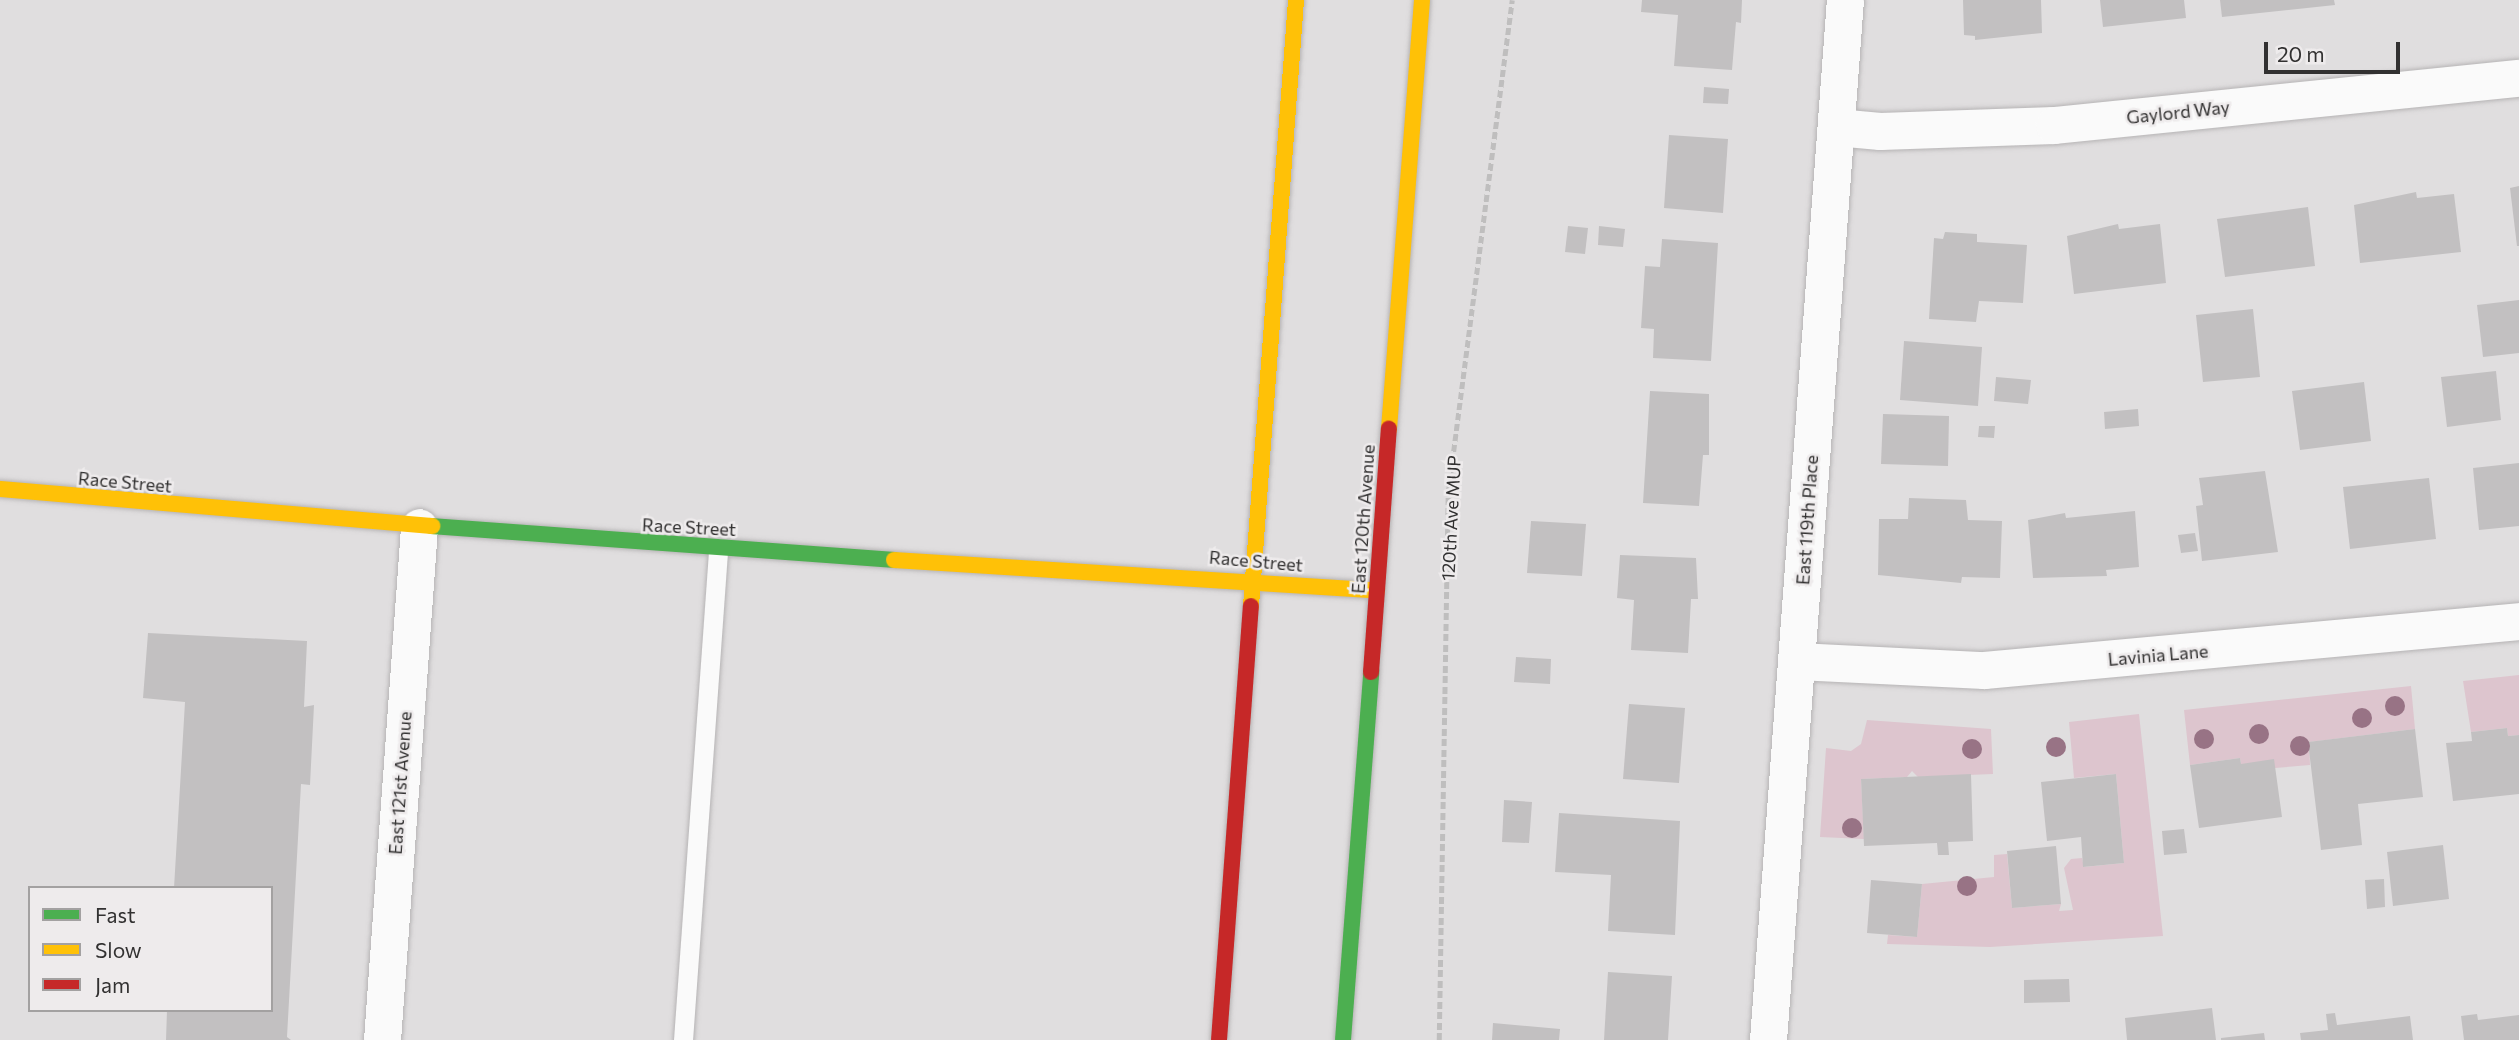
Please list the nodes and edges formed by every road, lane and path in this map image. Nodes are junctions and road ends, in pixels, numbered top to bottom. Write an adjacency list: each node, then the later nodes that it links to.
1 (1296, 0): 10 (main road)
2 (1422, 0): 11 (main road, East 120th Avenue)
3 (1512, 0): 18 (path, 120th Ave MUP)
4 (1845, 0): 6 (street, East 119th Place)
5 (2519, 78): 6 (street, Gaylord Way)
6 (1836, 127): 13 (street, East 119th Place)
7 (0, 489): 8 (main road, Race Street)
8 (419, 527): 9 (main road, Race Street); 14 (street, East 121st Avenue)
9 (718, 548): 10 (main road, Race Street); 15 (lane)
10 (1256, 581): 11 (main road, Race Street); 16 (main road)
11 (1377, 590): 17 (main road, East 120th Avenue)
12 (2519, 621): 13 (street, Lavinia Lane)
13 (1797, 661): 19 (street, East 119th Place)
14 (382, 1040)
15 (683, 1040)
16 (1219, 1040)
17 (1343, 1040)
18 (1439, 1040)
19 (1768, 1040)

